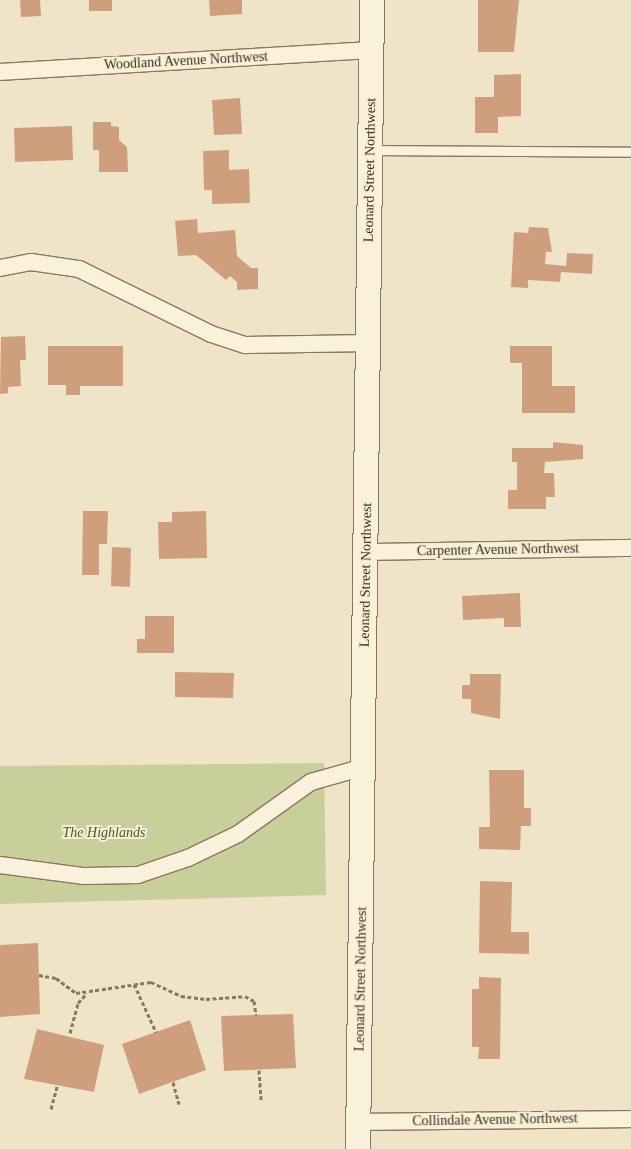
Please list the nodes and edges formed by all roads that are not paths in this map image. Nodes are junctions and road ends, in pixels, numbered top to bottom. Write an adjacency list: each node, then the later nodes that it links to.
1 (372, 0): 2 (main road, Leonard Street Northwest)
2 (371, 50): 3 (street, Woodland Avenue Northwest); 4 (main road, Leonard Street Northwest)
3 (0, 72)
4 (370, 150): 5 (lane); 7 (main road, Leonard Street Northwest)
5 (631, 152)
6 (0, 268): 7 (street)
7 (369, 343): 9 (main road, Leonard Street Northwest)
8 (631, 548): 9 (street, Carpenter Avenue Northwest)
9 (366, 552): 10 (main road, Leonard Street Northwest)
10 (364, 767): 11 (street); 13 (main road, Leonard Street Northwest)
11 (0, 865)
12 (631, 1118): 13 (street, Collindale Avenue Northwest)
13 (359, 1122): 14 (main road, Leonard Street Northwest)
14 (358, 1149)

